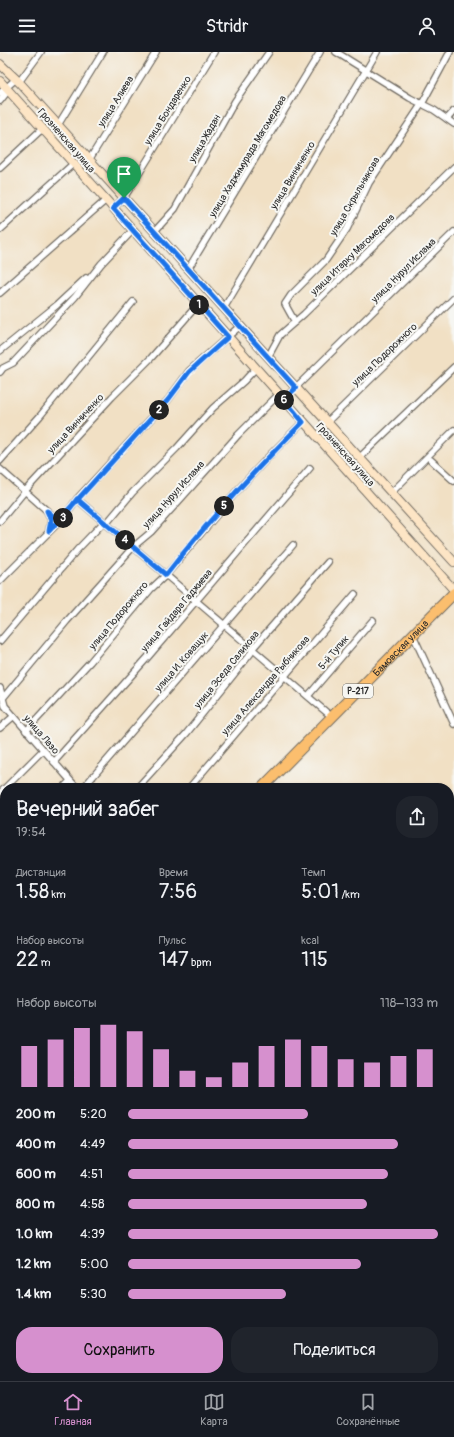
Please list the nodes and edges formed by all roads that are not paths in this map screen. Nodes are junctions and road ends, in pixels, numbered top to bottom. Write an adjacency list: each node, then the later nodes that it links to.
1 (41, 52): 12 (street)
2 (103, 52): 20 (street)
3 (156, 52): 22 (street, улица Алиева)
4 (214, 52): 26 (street, улица Бондаренко)
5 (269, 52): 31 (street, улица Жадан)
6 (320, 52): 34 (street, улица Хаджимурада Магомедова)
7 (336, 52): 11 (street)
8 (377, 52): 11 (street, улица Винниченко)
9 (450, 52): 16 (street, улица Скрыльникова)
10 (0, 64): 12 (street, Грозненская улица)
11 (365, 71): 16 (street); 39 (street, улица Винниченко)
12 (17, 80): 14 (street); 20 (street, Грозненская улица)
13 (0, 81): 14 (street, Грозненская улица)
14 (4, 90): 15 (street); 21 (street, Грозненская улица)
15 (0, 101)
16 (422, 104): 18 (street); 40 (street, улица Скрыльникова)
17 (454, 111): 18 (street)
18 (447, 119): 19 (street)
19 (454, 124)
20 (58, 125): 22 (street, Грозненская улица)
21 (43, 128): 23 (street, Грозненская улица); 25 (street)
22 (89, 160): 26 (street, Грозненская улица)
23 (74, 163): 27 (street, Грозненская улица); 29 (street)
24 (454, 167): 40 (street, улица Итарку Магомедова)
25 (0, 168)
26 (124, 198): 28 (street, улица Бондаренко); 31 (street, Грозненская улица)
27 (106, 200): 28 (street, Грозненская улица); 35 (street)
28 (113, 208): 30 (street, Грозненская улица)
29 (0, 230)
30 (133, 230): 33 (street); 38 (street, Грозненская улица)
31 (154, 232): 34 (street, Грозненская улица)
32 (454, 232): 48 (street, улица Нурул Ислама)
33 (101, 264): 43 (street); 47 (street)
34 (188, 269): 39 (street, Грозненская улица)
35 (0, 293)
36 (454, 298): 51 (street, улица Подорожного)
37 (133, 302): 55 (street)
38 (200, 306): 42 (street, Грозненская улица); 59 (street, улица Винниченко)
39 (224, 308): 41 (street, Грозненская улица)
40 (295, 322): 44 (street, улица Итарку Магомедова)
41 (240, 326): 42 (street); 44 (street, Грозненская улица)
42 (228, 337): 46 (street, Грозненская улица); 61 (street)
43 (0, 351)
44 (268, 357): 48 (street, Грозненская улица)
45 (454, 367): 53 (street)
46 (256, 368): 49 (street, Грозненская улица); 65 (street)
47 (0, 372)
48 (296, 388): 49 (street, улица Нурул Ислама); 51 (street, Грозненская улица)
49 (281, 397): 50 (street, Грозненская улица); 68 (street, улица Нурул Ислама)
50 (303, 422): 71 (street, улица Подорожного); 73 (street, Грозненская улица)
51 (328, 422): 53 (street, Грозненская улица)
52 (454, 430): 60 (street)
53 (359, 458): 60 (street, Грозненская улица)
54 (431, 460): 58 (street)
55 (0, 461)
56 (310, 468): 76 (street, улица Гайдара Гаджиева)
57 (0, 469): 59 (street)
58 (454, 481)
59 (25, 490): 62 (street); 64 (street, улица Винниченко)
60 (392, 493): 70 (street, Грозненская улица)
61 (77, 499): 63 (street); 65 (street)
62 (47, 511): 63 (street); 66 (street)
63 (63, 518): 66 (street)
64 (0, 521)
65 (105, 523): 68 (street); 80 (street)
66 (49, 531): 72 (street)
67 (293, 545): 78 (street, улица И. Коващук)
68 (133, 547): 71 (street); 85 (street, улица Нурул Ислама)
69 (328, 562): 81 (street, улица Эседа Салихова)
70 (454, 562)
71 (166, 575): 76 (street); 90 (street, улица Подорожного)
72 (0, 581)
73 (454, 590)
74 (454, 593): 79 (highway, Бамовская улица / Р-217)
75 (355, 594): 82 (street, улица Александра Рыбникова)
76 (195, 600): 78 (street); 92 (street, улица Гайдара Гаджиева)
77 (373, 620): 84 (street, 5-й Тупик)
78 (224, 624): 81 (street); 95 (street, улица И. Коващук)
79 (413, 635): 87 (highway, Бамовская улица / Р-217); 88 (street)
80 (0, 641)
81 (253, 648): 82 (street); 96 (street, улица Эседа Салихова)
82 (285, 676): 84 (street); 97 (street, улица Александра Рыбникова)
83 (0, 688): 85 (street, улица Лазо)
84 (308, 696): 87 (street)
85 (3, 698): 86 (street, улица Лазо)
86 (14, 716): 89 (street); 90 (street, улица Лазо)
87 (332, 717): 98 (highway, Бамовская улица / Р-217)
88 (454, 724)
89 (0, 728)
90 (26, 731): 91 (street, улица Лазо)
91 (43, 750): 92 (street, улица Лазо); 94 (street)
92 (54, 762): 93 (street, улица Лазо)
93 (70, 781)
94 (10, 783)
95 (87, 783)
96 (142, 783)
97 (193, 783)
98 (267, 783)

